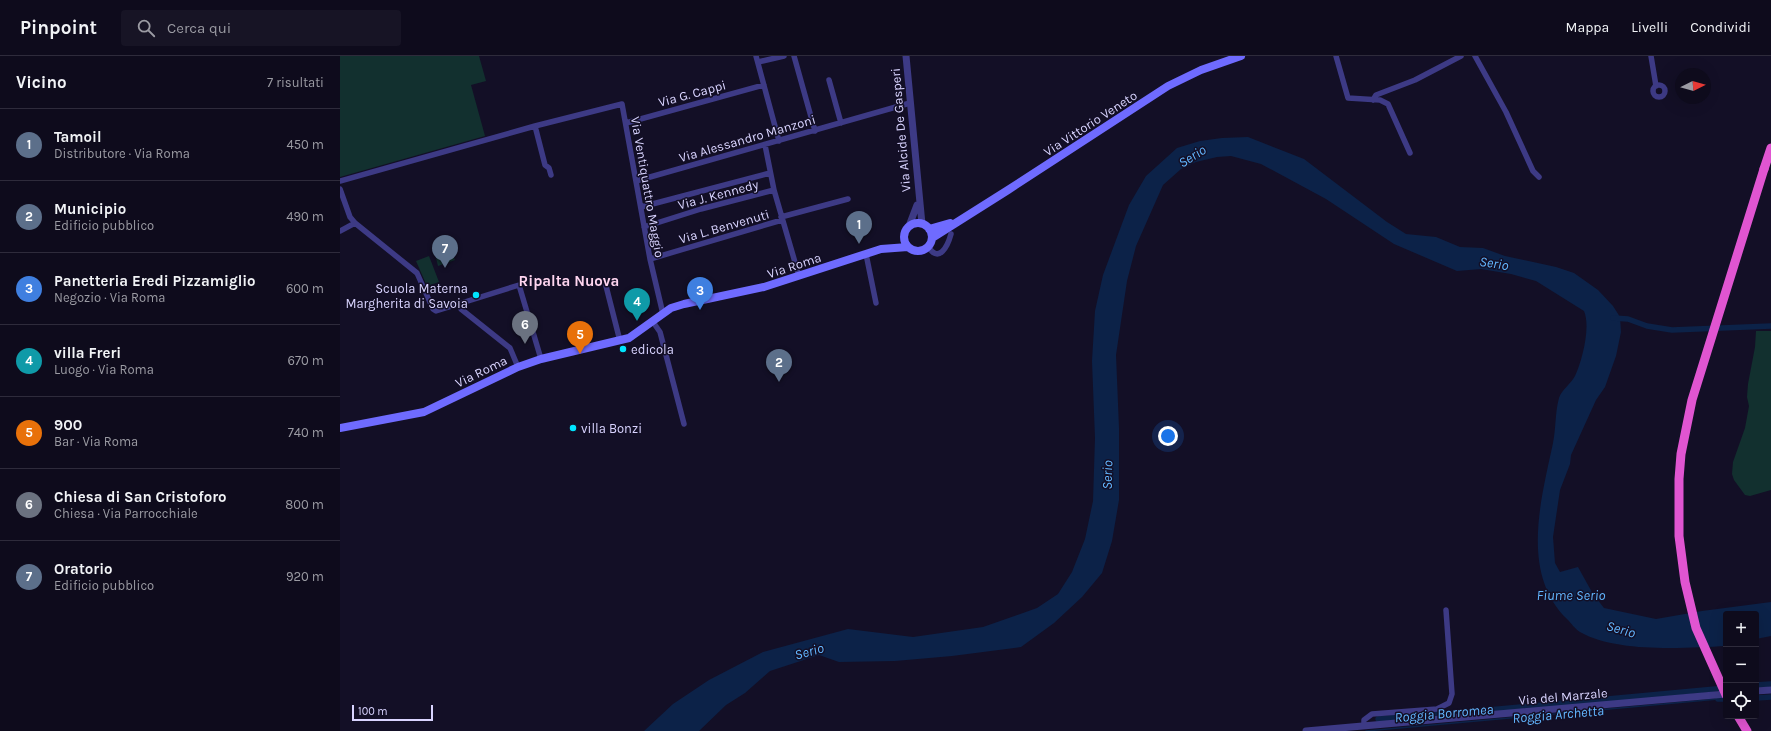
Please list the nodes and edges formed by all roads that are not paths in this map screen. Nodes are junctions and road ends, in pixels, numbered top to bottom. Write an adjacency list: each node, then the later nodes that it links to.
1 (784, 56): 9 (street)
2 (794, 56): 18 (street)
3 (906, 56): 14 (street, Via Alcide De Gasperi)
4 (1241, 56): 34 (main road, Via Vittorio Veneto)
5 (1336, 56): 13 (street)
6 (1461, 56): 13 (street)
7 (1475, 56): 25 (street)
8 (1651, 56): 12 (street)
9 (757, 59): 11 (street)
10 (829, 80): 16 (street)
11 (764, 85): 15 (street, Via G. Cappi); 19 (street)
12 (1656, 86)
13 (1373, 100): 22 (street)
14 (910, 103): 16 (street, Via Alessandro Manzoni); 31 (street, Via Alcide De Gasperi)
15 (626, 123): 17 (street, Via Ventiquattro Maggio); 27 (street, Via Ventiquattro Maggio)
16 (841, 123): 18 (street, Via Alessandro Manzoni)
17 (535, 126): 24 (street); 26 (street, Via Ventiquattro Maggio)
18 (815, 131): 19 (street, Via Alessandro Manzoni)
19 (779, 141): 20 (street, Via Alessandro Manzoni)
20 (766, 145): 23 (street); 27 (street, Via Alessandro Manzoni)
21 (1771, 148): 61 (highway, bridge)
22 (1410, 153)
23 (770, 173): 29 (street); 32 (street)
24 (551, 175)
25 (1539, 177)
26 (340, 181)
27 (636, 181): 32 (street, Via Ventiquattro Maggio)
28 (340, 189): 35 (street)
29 (774, 190): 33 (street); 38 (street, Via J. Kennedy)
30 (848, 199): 33 (street, Via L. Benvenuti)
31 (919, 201): 36 (street, Via Alcide De Gasperi); 37 (street, Via Alcide De Gasperi)
32 (641, 207): 38 (street, Via Ventiquattro Maggio)
33 (782, 219): 48 (street, Via L. Benvenuti); 49 (street)
34 (958, 220): 39 (main road); 42 (main road)
35 (354, 223): 40 (street); 51 (street)
36 (922, 224): 37 (main road); 39 (main road)
37 (909, 226): 43 (main road)
38 (644, 227): 48 (street, Via Ventiquattro Maggio)
39 (929, 229): 42 (main road)
40 (340, 231)
41 (951, 234): 44 (street)
42 (932, 238): 44 (main road)
43 (904, 239): 45 (main road); 46 (main road)
44 (928, 246): 45 (main road)
45 (908, 247): 46 (main road)
46 (886, 248): 47 (main road, Via Roma)
47 (866, 254): 49 (main road, Via Roma); 52 (street)
48 (650, 259): 53 (street, Via Ventiquattro Maggio)
49 (799, 276): 53 (main road, Via Roma)
50 (606, 286): 55 (street)
51 (458, 303): 56 (street); 57 (street)
52 (876, 303)
53 (663, 314): 54 (main road, Via Roma)
54 (653, 322): 55 (main road, Via Roma); 58 (street)
55 (620, 342): 56 (main road, Via Roma)
56 (541, 359): 57 (main road, Via Roma)
57 (518, 367): 59 (main road, Via Roma)
58 (684, 424)
59 (340, 428)
60 (1446, 610): 66 (street)
61 (1723, 687)
62 (1771, 690): 63 (street)
63 (1759, 691)
64 (1723, 694): 66 (street, Via del Marzale)
65 (1740, 719): 68 (highway)
66 (1364, 726): 67 (street, Via del Marzale)
67 (1306, 731)
68 (1747, 731)

